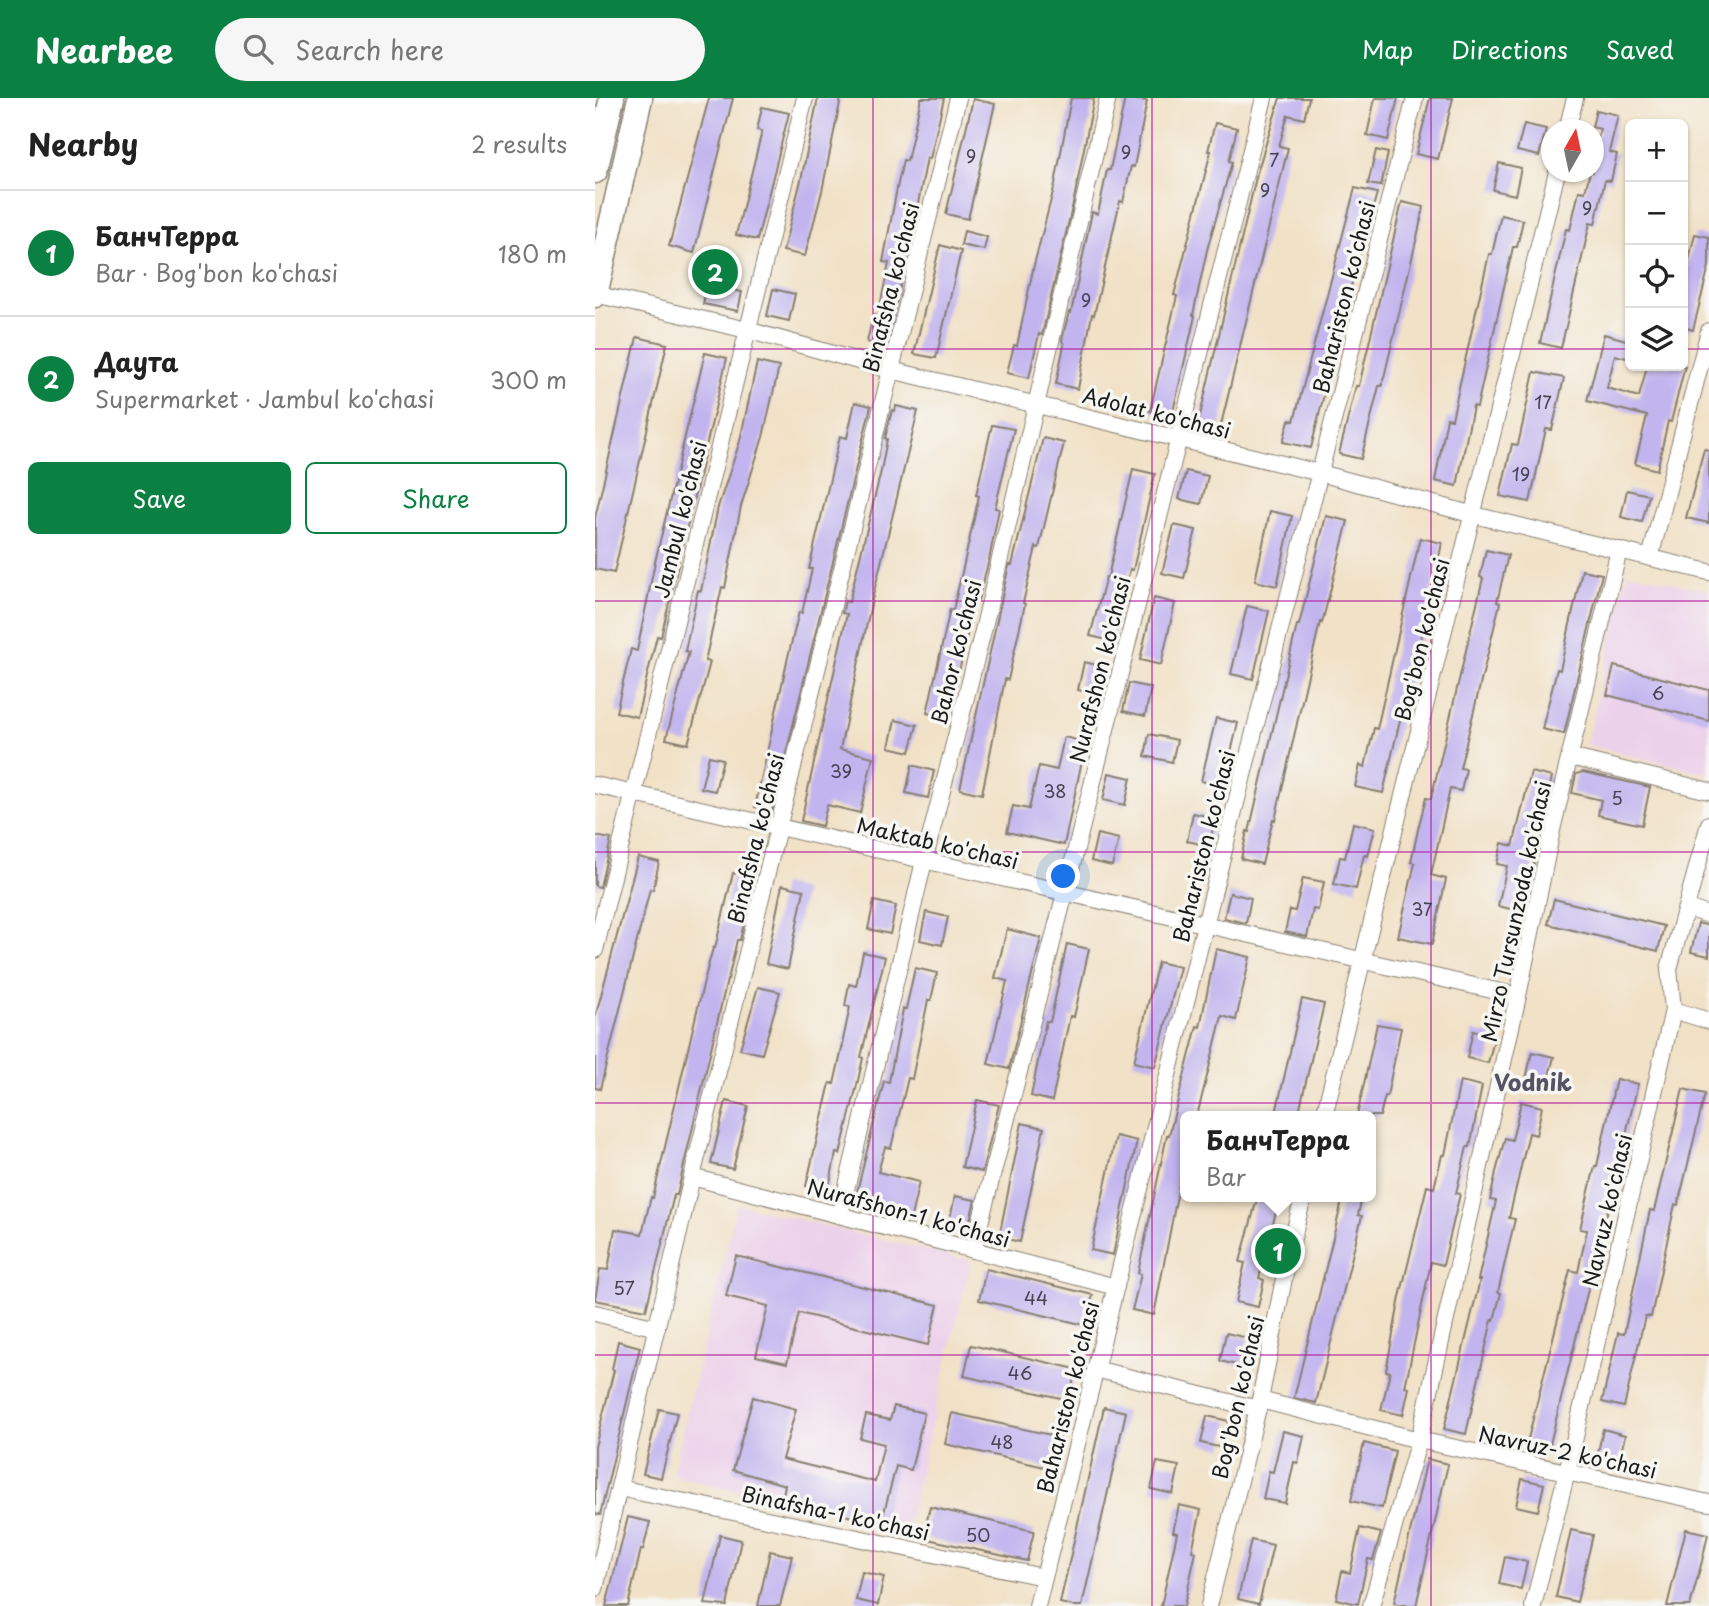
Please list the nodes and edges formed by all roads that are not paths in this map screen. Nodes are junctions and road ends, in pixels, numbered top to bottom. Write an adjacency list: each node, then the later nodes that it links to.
1 (612, 98): 10 (main road)
2 (640, 98): 12 (main road)
3 (805, 98): 13 (street, Jambul ko'chasi)
4 (958, 98): 15 (street, Binafsha ko'chasi)
5 (1108, 98): 16 (street, Bahor ko'chasi)
6 (1264, 98): 17 (street, Nurafshon ko'chasi)
7 (1415, 98): 18 (street, Bahariston ko'chasi)
8 (1575, 98): 9 (street)
9 (1570, 119)
10 (595, 171)
11 (1555, 182): 19 (street, Bog'bon ko'chasi)
12 (595, 294): 13 (street, Adolat ko'chasi)
13 (747, 330): 15 (street, Adolat ko'chasi); 26 (street, Jambul ko'chasi)
14 (1709, 331): 21 (street)
15 (891, 370): 16 (street, Adolat ko'chasi); 28 (street, Binafsha ko'chasi)
16 (1035, 403): 17 (street, Adolat ko'chasi); 29 (street, Bahor ko'chasi)
17 (1177, 440): 18 (street, Adolat ko'chasi); 30 (street, Nurafshon ko'chasi)
18 (1320, 473): 19 (street, Adolat ko'chasi); 33 (street, Bahariston ko'chasi)
19 (1474, 514): 20 (street, Adolat ko'chasi); 35 (street, Bog'bon ko'chasi)
20 (1619, 551): 21 (street, Adolat ko'chasi); 23 (street, Mirzo Tursunzoda ko'chasi)
21 (1650, 558): 22 (street, Adolat ko'chasi)
22 (1709, 572)
23 (1570, 757): 25 (street); 36 (street, Mirzo Tursunzoda ko'chasi)
24 (595, 785): 26 (street, Maktab ko'chasi)
25 (1709, 791)
26 (633, 794): 28 (street, Maktab ko'chasi); 34 (street, Jambul ko'chasi)
27 (1709, 824): 31 (street, Navruz ko'chasi)
28 (779, 828): 29 (street, Maktab ko'chasi); 40 (street, Binafsha ko'chasi)
29 (925, 861): 30 (street, Maktab ko'chasi); 42 (street, Bahor ko'chasi)
30 (1065, 893): 33 (street, Maktab ko'chasi); 43 (street, Nurafshon ko'chasi)
31 (1686, 908): 32 (street); 37 (street, Navruz ko'chasi)
32 (1709, 915)
33 (1205, 925): 35 (street, Maktab ko'chasi); 44 (street, Bahariston ko'chasi)
34 (595, 950)
35 (1363, 961): 36 (street, Maktab ko'chasi); 39 (street, Bog'bon ko'chasi)
36 (1518, 996): 49 (street, Mirzo Tursunzoda ko'chasi)
37 (1673, 1010): 38 (street); 50 (street, Navruz ko'chasi)
38 (1709, 1021)
39 (1325, 1111)
40 (692, 1177): 42 (street, Nurafshon-1 ko'chasi); 46 (street, Binafsha ko'chasi)
41 (1302, 1202): 48 (street, Bog'bon ko'chasi)
42 (839, 1215): 43 (street, Nurafshon-1 ko'chasi)
43 (973, 1250): 44 (street, Nurafshon-1 ko'chasi)
44 (1117, 1287): 47 (street, Bahariston ko'chasi)
45 (595, 1313): 46 (street)
46 (657, 1328): 51 (street, Binafsha ko'chasi)
47 (1095, 1369): 48 (street, Navruz-2 ko'chasi); 53 (street, Bahariston ko'chasi)
48 (1259, 1405): 49 (street, Navruz-2 ko'chasi); 56 (street, Bog'bon ko'chasi)
49 (1419, 1440): 50 (street, Navruz-2 ko'chasi); 57 (street, Mirzo Tursunzoda ko'chasi)
50 (1567, 1472): 52 (street, Navruz-2 ko'chasi); 58 (street, Navruz ko'chasi)
51 (619, 1488): 53 (street, Binafsha-1 ko'chasi); 54 (street, Binafsha ko'chasi)
52 (1709, 1503)
53 (1043, 1577): 55 (street, Bahariston ko'chasi)
54 (595, 1589)
55 (1037, 1606)
56 (1209, 1606)
57 (1371, 1606)
58 (1533, 1606)

